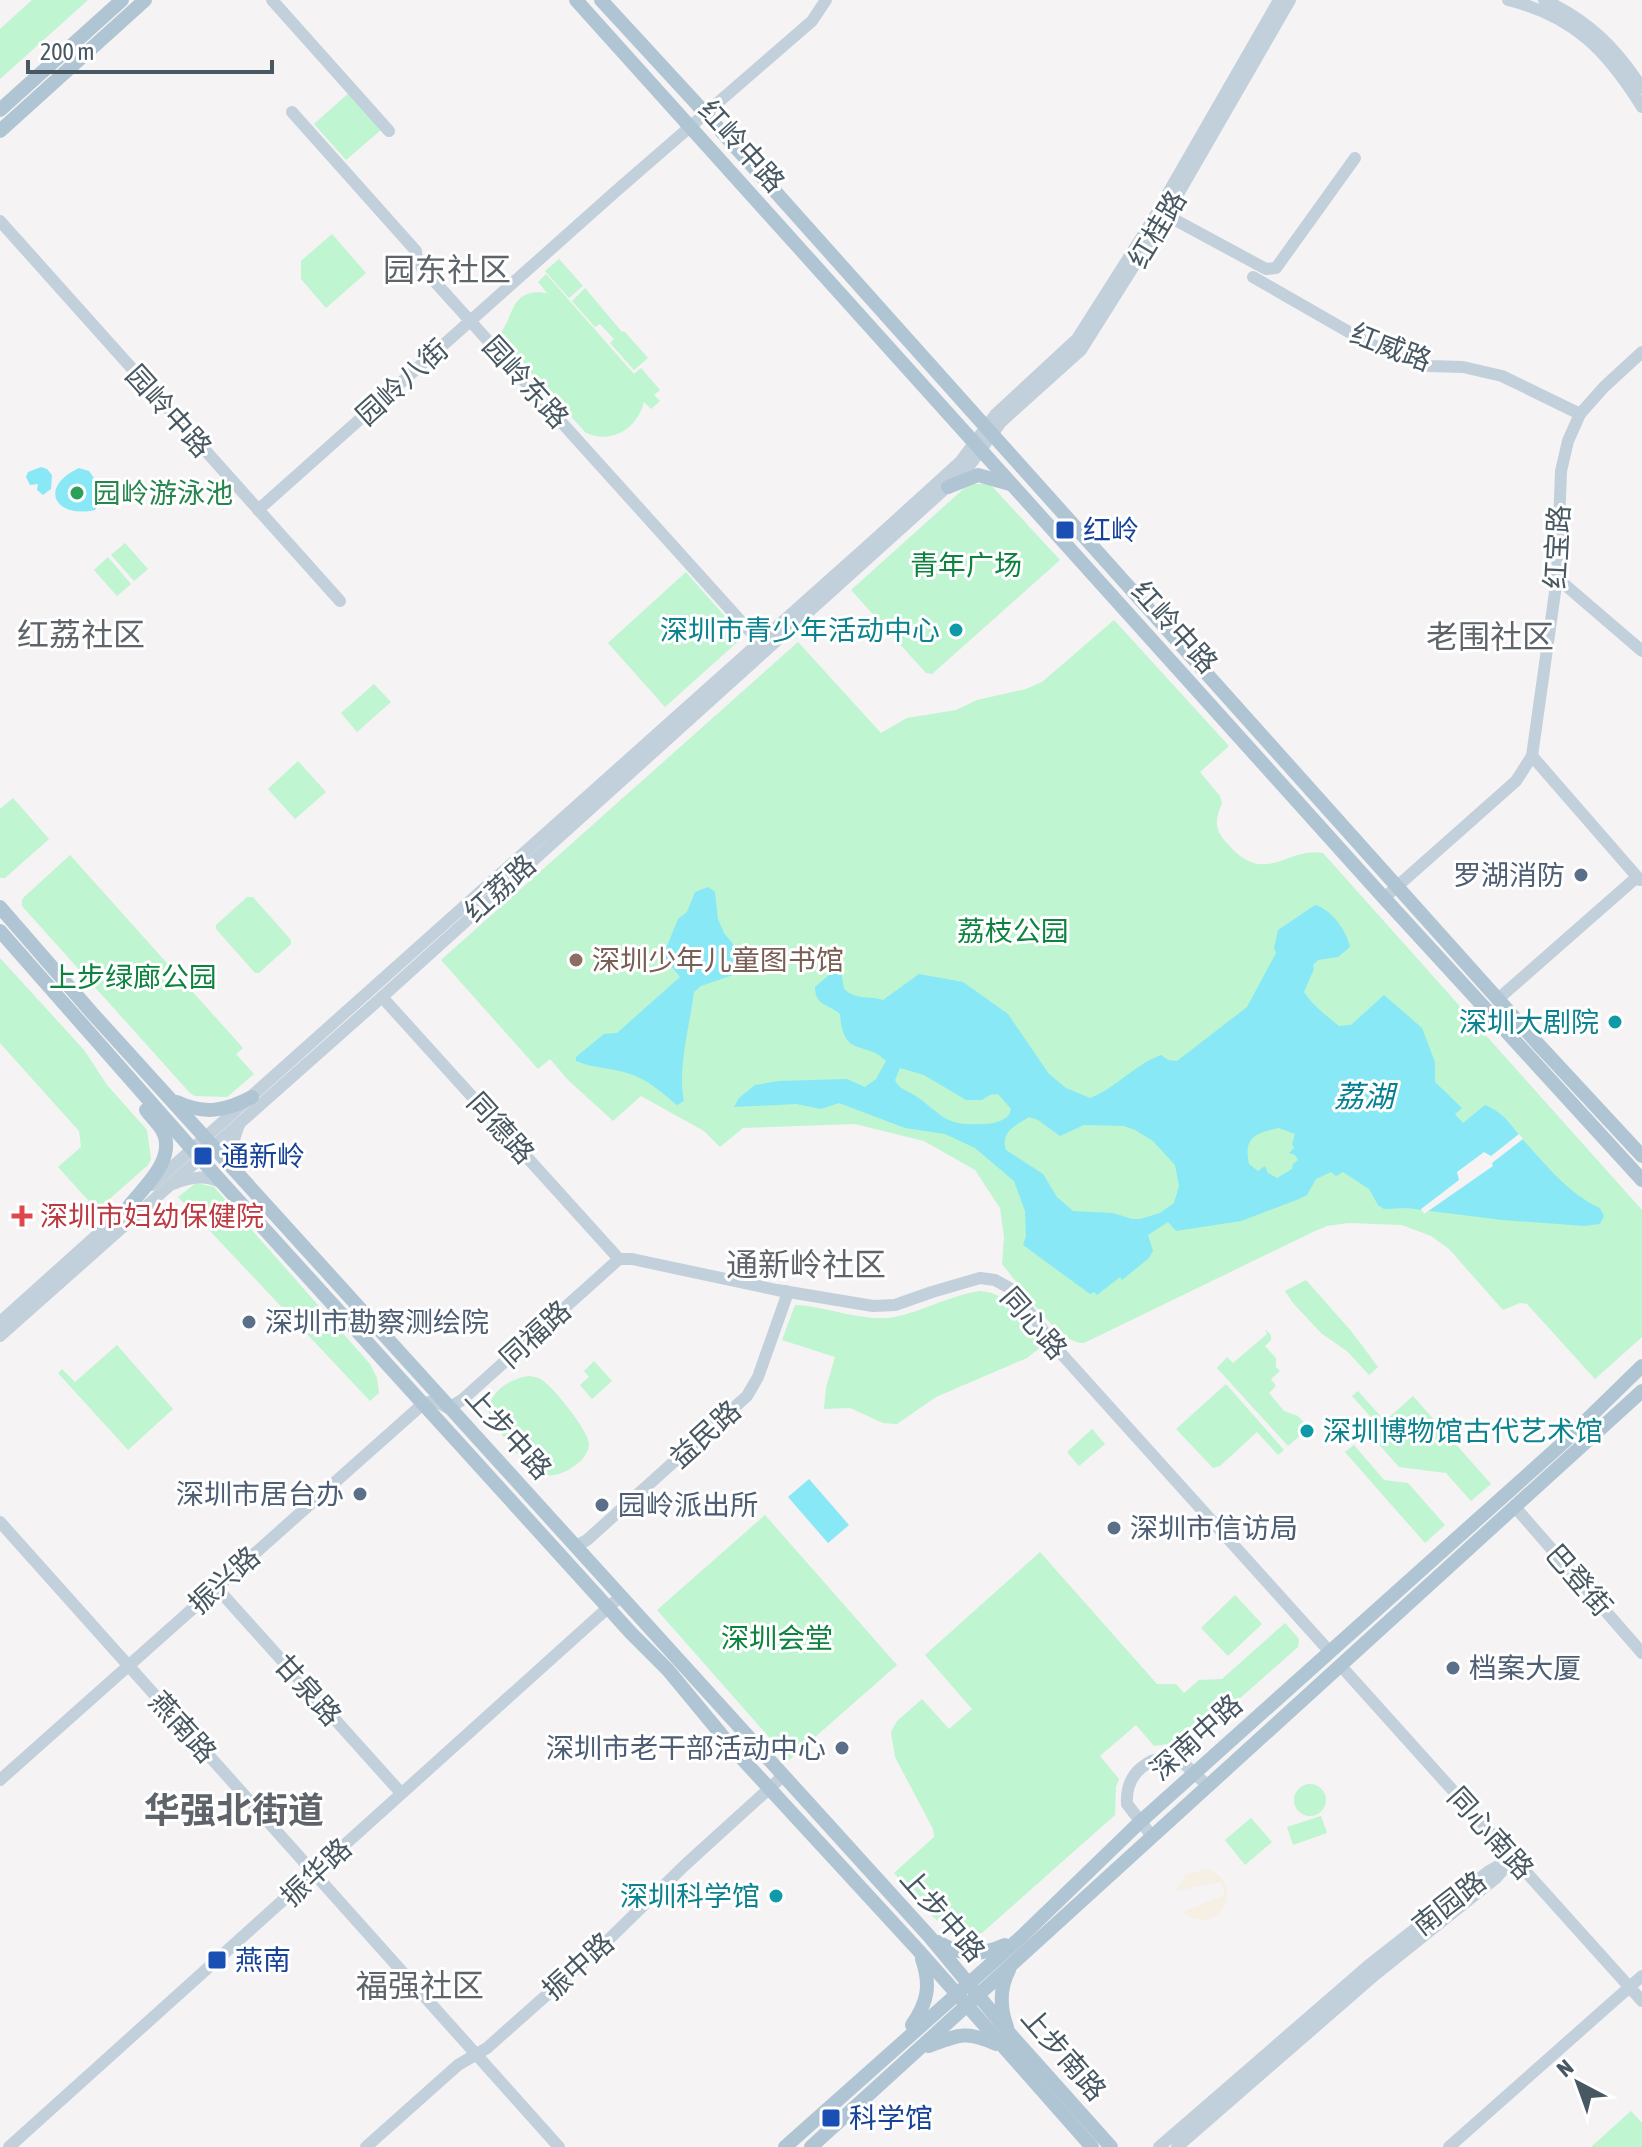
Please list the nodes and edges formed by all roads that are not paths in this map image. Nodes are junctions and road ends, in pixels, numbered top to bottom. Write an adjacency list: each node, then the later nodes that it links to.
1 (122, 0): 13 (main road)
2 (145, 0): 13 (main road)
3 (272, 0): 17 (street)
4 (576, 0): 16 (main road, 红岭中路)
5 (601, 0): 15 (main road, 红岭中路)
6 (826, 0): 15 (street, 园岭八街)
7 (1279, 0): 26 (street, 红桂路)
8 (1290, 0): 20 (street, 红桂路)
9 (1508, 0): 12 (street)
10 (1544, 0): 11 (street)
11 (1642, 88)
12 (1642, 107)
13 (4, 112): 18 (main road)
14 (292, 112): 23 (street, 园岭东路)
15 (705, 113): 16 (street, 园岭八街); 26 (main road, 红岭中路)
16 (689, 127): 23 (street, 园岭八街); 27 (main road, 红岭中路)
17 (389, 131)
18 (0, 133)
19 (1355, 158): 20 (street)
20 (1166, 215): 26 (street, 红桂路)
21 (0, 221): 30 (street, 园岭中路)
22 (1253, 277): 25 (street, 红威路)
23 (471, 321): 30 (street, 园岭八街); 33 (street, 园岭东路)
24 (1642, 352): 25 (street, 红宝路)
25 (1580, 414): 31 (street, 红宝路)
26 (990, 431): 27 (street, 红荔路); 37 (main road, 红岭中路)
27 (978, 446): 28 (main road, 红岭中路); 29 (street, 红荔路); 33 (street, 红荔路)
28 (1010, 484): 29 (main road); 38 (main road, 红岭中路)
29 (948, 487): 33 (street, 红荔路)
30 (258, 510): 32 (street, 园岭中路)
31 (1557, 578): 34 (street); 35 (street, 红宝路)
32 (340, 601)
33 (763, 646): 41 (street, 红荔路); 45 (street, 红荔路)
34 (1642, 651)
35 (1532, 756): 36 (street); 37 (street, 红宝路)
36 (1640, 880): 42 (street)
37 (1398, 886): 38 (street, 红宝路); 42 (main road, 红岭中路)
38 (1384, 898): 50 (main road, 红岭中路)
39 (0, 907): 44 (main road, 上步中路)
40 (0, 931): 43 (main road, 上步中路)
41 (382, 997): 45 (street, 红荔路); 54 (street, 同德路)
42 (1498, 999): 48 (main road, 红岭中路)
43 (122, 1069): 47 (main road, 上步中路); 53 (main road)
44 (168, 1095): 45 (main road); 46 (main road, 上步中路)
45 (252, 1104): 46 (street, 红荔路); 49 (street)
46 (209, 1142): 47 (street, 红荔路); 49 (main road, 上步中路)
47 (196, 1153): 51 (main road, 上步中路); 52 (street, 红荔路); 53 (street, 红荔路)
48 (1642, 1156)
49 (238, 1173): 61 (main road, 上步中路)
50 (1642, 1180)
51 (224, 1185): 52 (street); 60 (main road, 上步中路)
52 (166, 1187): 57 (street, 红荔路)
53 (129, 1206): 56 (street, 红荔路)
54 (619, 1259): 55 (street, 同心路); 61 (street, 同福路)
55 (785, 1291): 65 (street, 益民路); 69 (street, 同心路)
56 (0, 1322)
57 (0, 1336)
58 (1642, 1366): 69 (main road, 深南中路)
59 (1642, 1391): 62 (main road, 深南中路)
60 (424, 1403): 61 (street); 66 (street, 振兴路); 68 (main road, 上步中路)
61 (452, 1409): 65 (main road, 上步中路)
62 (1515, 1507): 70 (street, 巴登街); 71 (main road, 深南中路)
63 (0, 1522): 72 (street, 燕南路)
64 (0, 1533): 72 (street, 燕南路)
65 (576, 1546): 67 (main road, 上步中路)
66 (216, 1587): 72 (street, 振兴路); 78 (street, 甘泉路)
67 (621, 1596): 68 (street, 振华路); 74 (main road, 上步中路)
68 (608, 1607): 77 (main road, 上步中路); 78 (street, 振华路)
69 (1330, 1652): 73 (main road, 深南中路)
70 (1642, 1653)
71 (1341, 1666): 76 (main road, 深南中路); 81 (street, 同心南路)
72 (126, 1667): 75 (street, 振兴路); 82 (street, 燕南路)
73 (1195, 1773): 76 (street); 79 (main road, 深南中路); 79 (street)
74 (783, 1776): 77 (street, 振中路); 83 (main road, 上步中路)
75 (0, 1780)
76 (1207, 1785): 80 (main road, 深南中路)
77 (770, 1788): 85 (main road, 上步中路); 95 (street, 振中路)
78 (401, 1793): 82 (street, 振华路)
79 (1140, 1822): 80 (street); 84 (main road, 深南中路)
80 (1152, 1836): 86 (main road, 深南中路)
81 (1513, 1858): 88 (street, 同心南路); 104 (street, 南园路); 105 (street, 南园路)
82 (311, 1876): 95 (street, 燕南路); 96 (street, 振华路)
83 (929, 1936): 84 (main road); 89 (main road, 上步中路)
84 (1020, 1938): 89 (main road, 深南中路)
85 (919, 1951): 89 (main road, 上步中路); 93 (main road)
86 (1016, 1961): 90 (main road, 深南中路); 92 (main road)
87 (1642, 1976): 88 (street)
88 (1630, 1987): 91 (street, 同心南路); 106 (street)
89 (962, 1988): 90 (main road, 上步中路); 93 (main road, 深南中路)
90 (973, 2001): 92 (main road, 上步南路); 94 (main road, 深南中路)
91 (1642, 2001)
92 (1007, 2041): 94 (main road); 102 (main road, 上步南路); 103 (main road, 上步南路)
93 (901, 2042): 100 (main road, 深南中路)
94 (917, 2050): 101 (main road, 深南中路)
95 (472, 2056): 97 (street, 振中路); 98 (street, 燕南路); 99 (street, 燕南路)
96 (9, 2147)
97 (366, 2147)
98 (550, 2147)
99 (559, 2147)
100 (785, 2147)
101 (811, 2147)
102 (1092, 2147)
103 (1111, 2147)
104 (1159, 2147)
105 (1177, 2147)
106 (1449, 2147)

